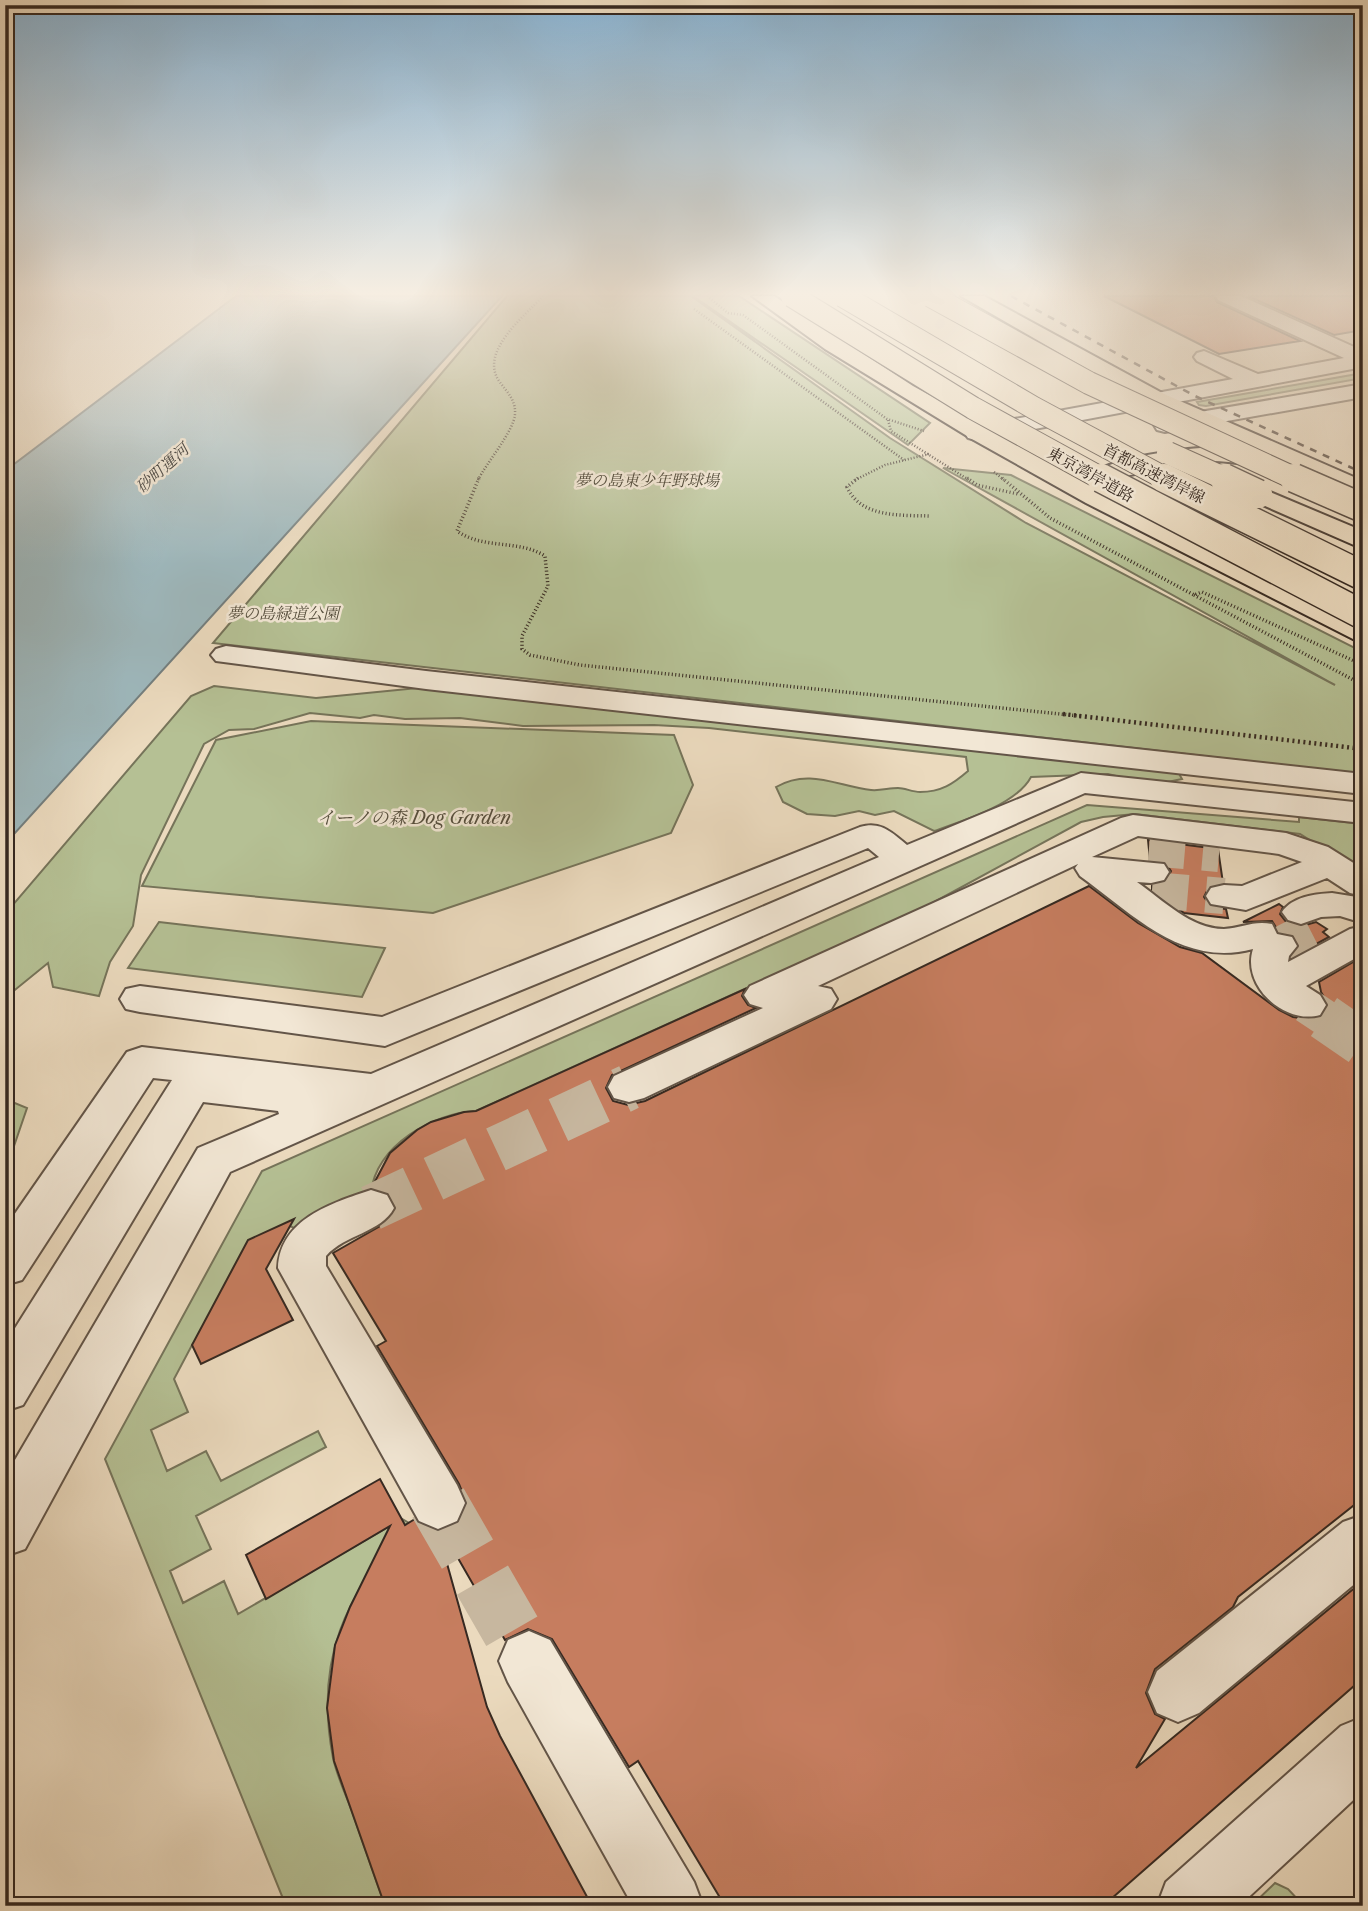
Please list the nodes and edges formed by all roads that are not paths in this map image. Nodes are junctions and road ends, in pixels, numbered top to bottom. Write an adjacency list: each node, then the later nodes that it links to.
1 (901, 385): 12 (highway)
2 (936, 385): 21 (highway, 東京湾岸道路, bridge)
3 (992, 385): 20 (highway, 首都高速湾岸線, bridge)
4 (1037, 385): 11 (highway, 首都高速湾岸線)
5 (1090, 385): 17 (highway, bridge)
6 (1131, 385): 9 (highway)
7 (1232, 385): 9 (street)
8 (1363, 390): 10 (street)
9 (1156, 399): 10 (highway); 12 (street)
10 (1199, 419): 11 (street); 14 (highway)
11 (1133, 432): 13 (street); 15 (highway, 首都高速湾岸線, bridge)
12 (976, 433): 13 (highway)
13 (1006, 451): 16 (highway)
14 (1363, 491): 16 (highway)
15 (1258, 494): 18 (highway); 19 (highway, 首都高速湾岸線)
16 (1095, 498): 22 (highway)
17 (1363, 508)
18 (1363, 531)
19 (1363, 541)
20 (1363, 576)
21 (1363, 615)
22 (1363, 633)
23 (218, 667): 24 (street)
24 (1363, 783)
25 (1363, 813): 26 (street)
26 (896, 863): 31 (street); 33 (street)
27 (1329, 864): 28 (street); 28 (street); 29 (street); 30 (street)
28 (1300, 907): 29 (street)
29 (1361, 910): 32 (street)
30 (764, 995)
31 (140, 999)
32 (628, 1087)
33 (376, 1090): 34 (street); 36 (street)
34 (303, 1122): 37 (street); 39 (street)
35 (371, 1208): 38 (street)
36 (5, 1266)
37 (5, 1390)
38 (438, 1503)
39 (5, 1530)
40 (1363, 1541): 42 (street)
41 (529, 1661): 44 (street)
42 (1178, 1692)
43 (1363, 1748): 45 (street)
44 (670, 1906)
45 (1190, 1906)

